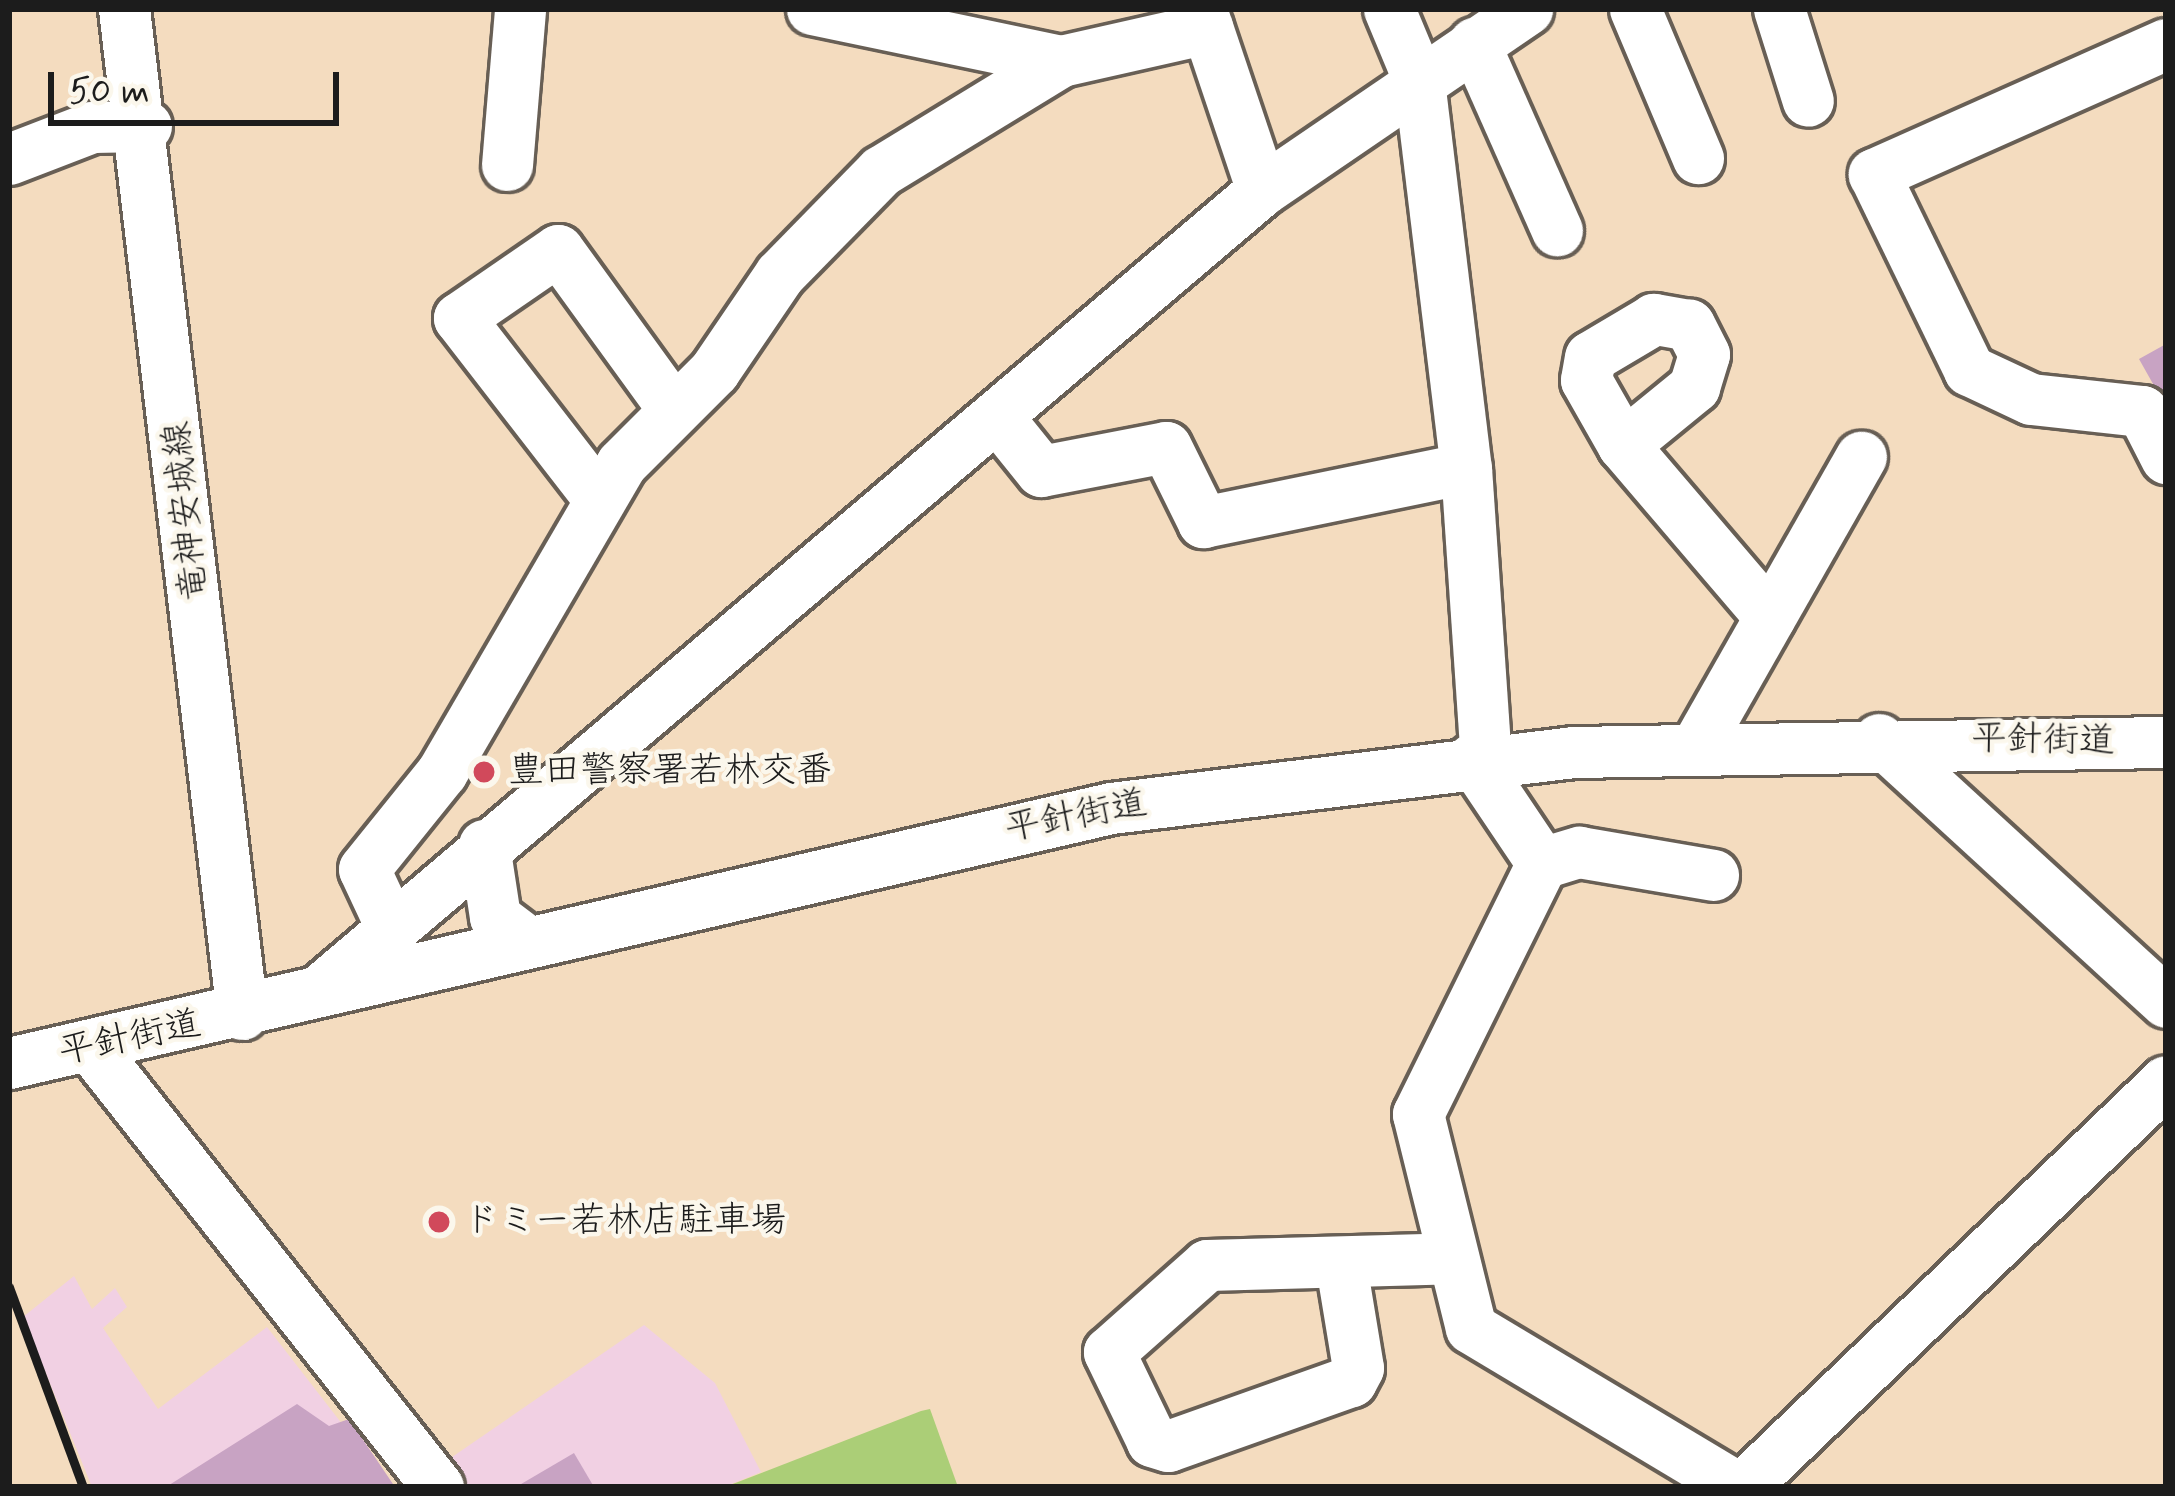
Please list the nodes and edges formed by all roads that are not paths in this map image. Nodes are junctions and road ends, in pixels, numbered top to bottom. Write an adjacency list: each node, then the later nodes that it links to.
1 (124, 9): 15 (street, 竜神安城線)
2 (520, 9): 18 (street)
3 (1389, 9): 13 (street)
4 (1527, 9): 10 (street)
5 (1635, 9): 16 (street)
6 (1779, 9): 14 (street)
7 (820, 10): 9 (street)
8 (1204, 19): 12 (street); 19 (street)
9 (986, 26): 12 (street)
10 (1474, 43): 13 (street); 20 (street)
11 (2166, 44): 25 (street)
12 (1061, 61): 21 (street)
13 (1419, 81): 19 (street); 26 (street)
14 (1808, 101)
15 (146, 126): 17 (street); 40 (street, 竜神安城線)
16 (1698, 158)
17 (9, 159)
18 (507, 165)
19 (1262, 190): 22 (street)
20 (1557, 230)
21 (674, 410): 27 (street); 27 (street)
22 (999, 419): 26 (street); 33 (street)
23 (1623, 445): 28 (street)
24 (1861, 457): 28 (street)
25 (2166, 458)
26 (1466, 468): 32 (street)
27 (599, 500): 36 (street)
28 (1770, 617): 31 (street)
29 (1879, 739): 30 (street, 平針街道); 31 (street, 平針街道); 39 (street)
30 (2166, 742)
31 (1696, 747): 32 (street, 平針街道)
32 (1479, 759): 34 (street); 37 (street, 平針街道)
33 (484, 845): 36 (street); 37 (street)
34 (1542, 863): 35 (street); 44 (street)
35 (1713, 875)
36 (392, 929): 38 (street)
37 (528, 942): 38 (street, 平針街道)
38 (313, 996): 40 (street, 平針街道)
39 (2166, 1001)
40 (242, 1014): 41 (street, 平針街道)
41 (93, 1050): 42 (street, 平針街道); 47 (street)
42 (9, 1064)
43 (2166, 1081): 46 (street)
44 (1451, 1258): 45 (street); 46 (street)
45 (1342, 1265): 45 (street)
46 (1749, 1484)
47 (438, 1487)

